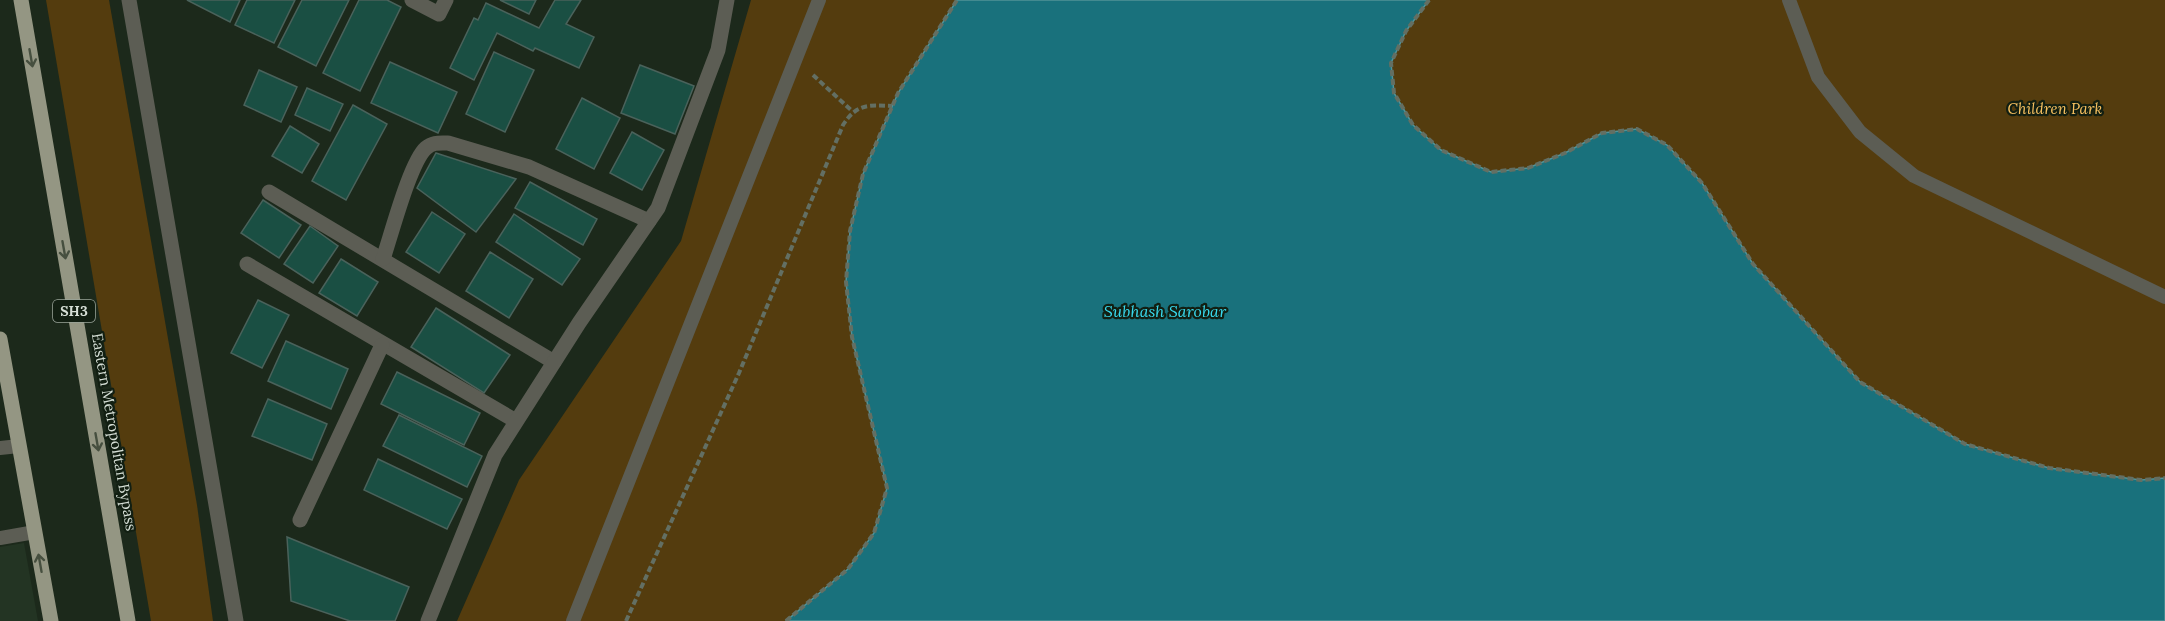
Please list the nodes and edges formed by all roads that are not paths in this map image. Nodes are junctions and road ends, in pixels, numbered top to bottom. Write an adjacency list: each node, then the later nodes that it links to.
1 (21, 0): 23 (main road, Eastern Metropolitan Bypass / SH3, one-way to 23)
2 (129, 0): 24 (street)
3 (412, 0): 4 (street)
4 (446, 0)
5 (728, 0): 9 (street)
6 (819, 0): 26 (lane)
7 (1789, 0): 12 (lane)
8 (269, 192): 10 (street)
9 (649, 221): 10 (street); 15 (street)
10 (383, 260): 15 (street)
11 (247, 264): 14 (street)
12 (2165, 297)
13 (0, 339): 17 (main road)
14 (382, 345): 16 (street); 19 (street)
15 (554, 362): 16 (street)
16 (516, 421): 25 (street)
17 (19, 446): 18 (lane); 20 (main road)
18 (0, 448)
19 (300, 520)
20 (35, 532): 21 (lane); 22 (main road, one-way to 20)
21 (0, 538)
22 (51, 621)
23 (128, 621)
24 (236, 621)
25 (428, 621)
26 (573, 621)

